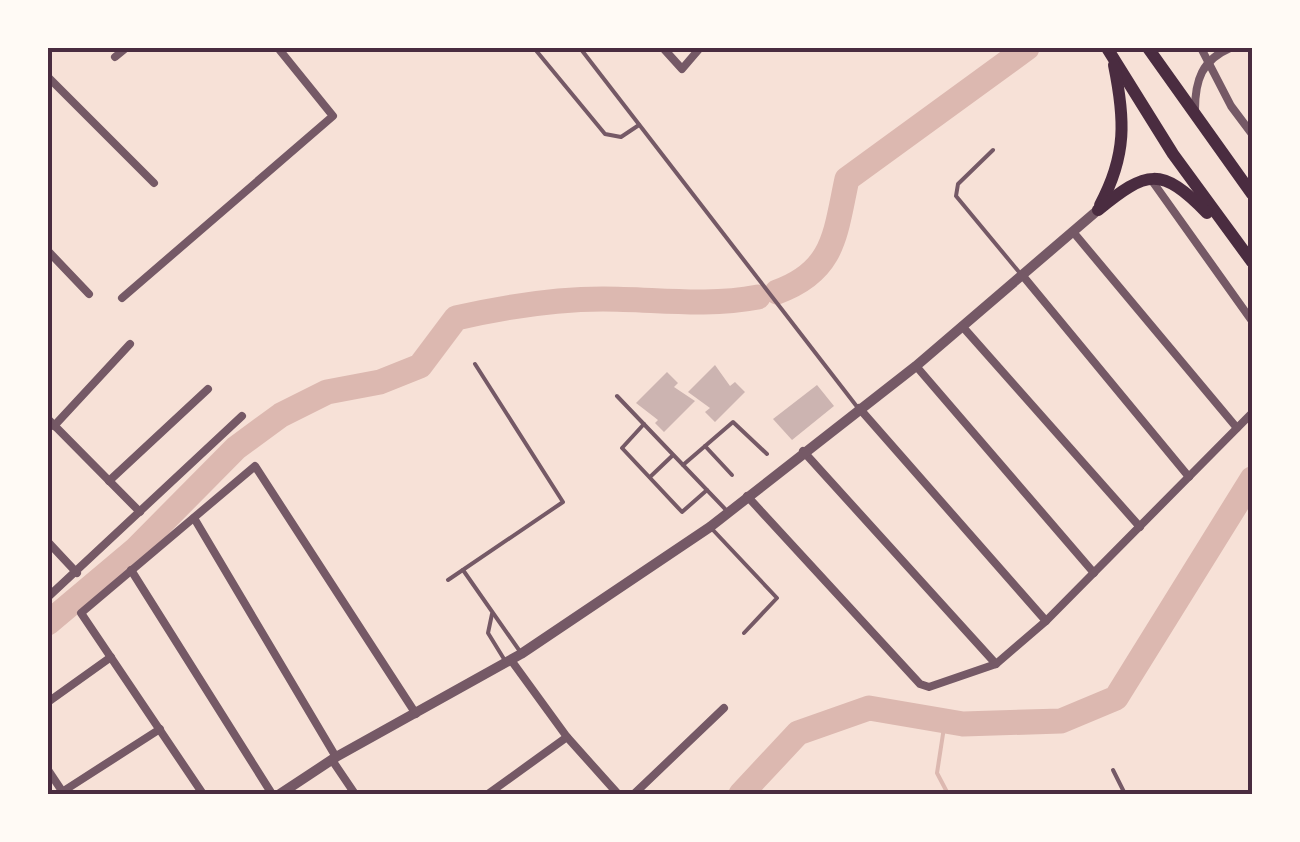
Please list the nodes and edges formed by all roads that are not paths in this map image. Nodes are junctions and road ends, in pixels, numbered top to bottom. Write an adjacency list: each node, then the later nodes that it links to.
1 (126, 48): 11 (street)
2 (278, 48): 28 (street)
3 (534, 48): 15 (lane)
4 (580, 48): 15 (lane)
5 (663, 48): 6 (street)
6 (700, 48)
7 (1148, 48): 14 (main road)
8 (1201, 48): 12 (street)
9 (1230, 48): 12 (street)
10 (1110, 53): 21 (main road); 23 (main road)
11 (115, 57)
12 (1208, 61): 14 (street); 16 (street)
13 (48, 76): 19 (street)
14 (1195, 119): 20 (main road)
15 (639, 125): 36 (lane)
16 (1252, 134)
17 (993, 150): 26 (lane)
18 (1150, 178): 21 (main road); 23 (main road); 29 (street)
19 (154, 183)
20 (1252, 194)
21 (1098, 210): 22 (street)
22 (1074, 234): 26 (street); 41 (street)
23 (1238, 244): 25 (main road)
24 (48, 250): 27 (street)
25 (1252, 262)
26 (1023, 276): 30 (street); 49 (street)
27 (89, 294)
28 (122, 298)
29 (1252, 321)
30 (962, 326): 33 (street); 56 (street)
31 (130, 344): 39 (street)
32 (475, 364): 60 (lane)
33 (916, 366): 36 (street); 61 (street)
34 (208, 389): 50 (street)
35 (616, 396): 40 (lane)
36 (858, 408): 43 (street); 66 (street)
37 (1252, 413): 41 (street)
38 (242, 416): 53 (street)
39 (51, 422): 50 (street)
40 (644, 424): 45 (lane); 48 (lane)
41 (1237, 428): 49 (street)
42 (705, 446): 44 (lane); 46 (lane); 47 (lane)
43 (803, 450): 52 (street); 70 (street)
44 (766, 454)
45 (674, 455): 46 (lane); 48 (lane)
46 (683, 465): 51 (lane)
47 (732, 476)
48 (650, 477): 51 (lane)
49 (1188, 477): 56 (street)
50 (109, 481): 53 (street)
51 (707, 490): 54 (lane)
52 (748, 496): 54 (street); 70 (street)
53 (140, 512): 62 (street)
54 (728, 512): 57 (street)
55 (194, 518): 59 (street); 73 (street); 76 (street)
56 (1140, 526): 61 (street)
57 (710, 527): 67 (lane); 69 (street)
58 (48, 542): 62 (street)
59 (131, 570): 68 (street); 81 (street)
60 (463, 570): 63 (lane); 65 (lane)
61 (1094, 572): 66 (street)
62 (77, 573): 64 (street)
63 (448, 580)
64 (48, 597)
65 (492, 614): 69 (lane); 69 (lane)
66 (1046, 622): 70 (street)
67 (744, 633)
68 (111, 657): 71 (street); 74 (street)
69 (513, 659): 73 (street); 75 (street)
70 (996, 664)
71 (48, 702)
72 (724, 708): 85 (street)
73 (416, 714): 76 (street)
74 (160, 729): 79 (street); 80 (street)
75 (567, 738): 83 (street); 84 (street)
76 (334, 758): 81 (street); 82 (street)
77 (48, 770): 79 (street)
78 (1113, 770): 86 (lane)
79 (63, 793)
80 (203, 794)
81 (276, 794)
82 (355, 794)
83 (488, 794)
84 (618, 794)
85 (634, 794)
86 (1125, 794)

